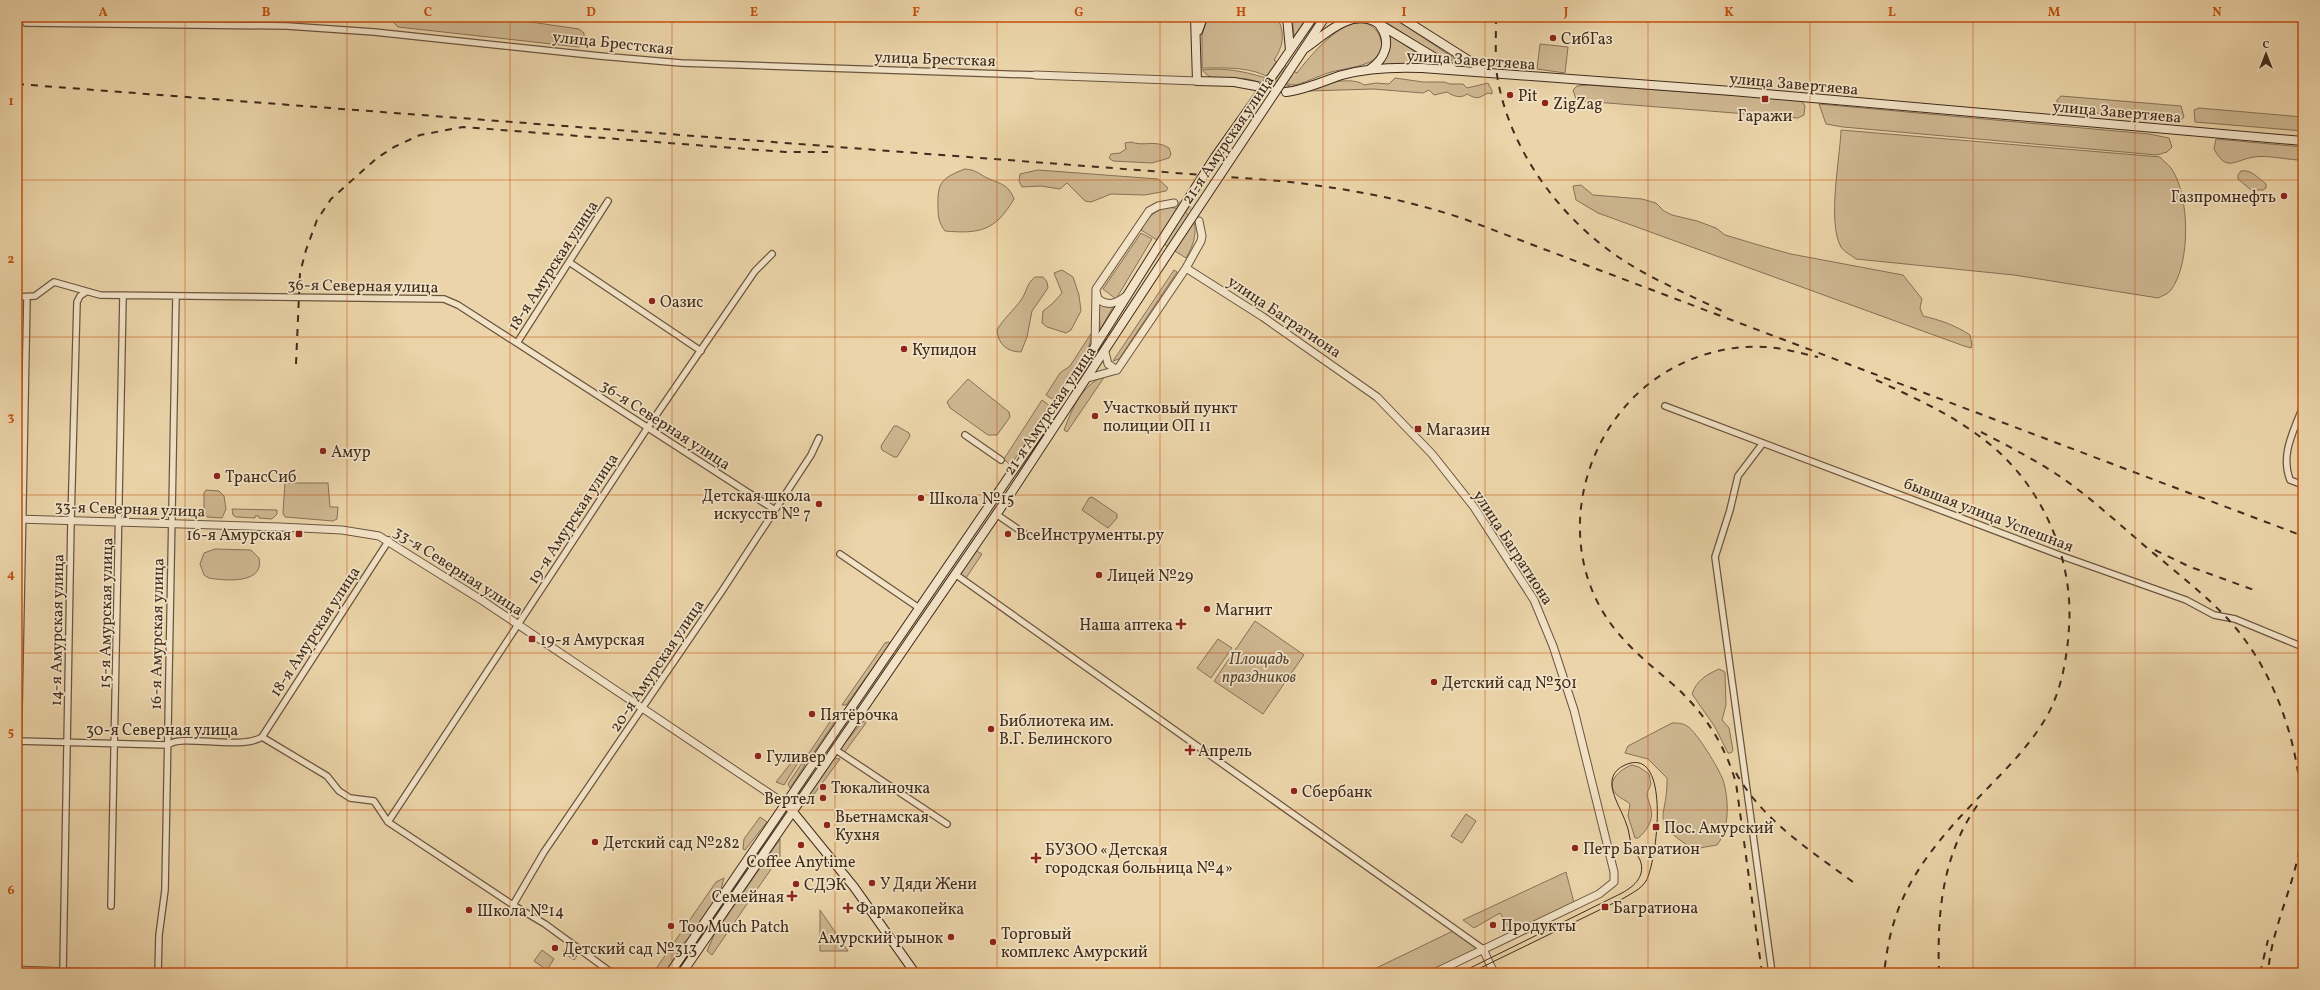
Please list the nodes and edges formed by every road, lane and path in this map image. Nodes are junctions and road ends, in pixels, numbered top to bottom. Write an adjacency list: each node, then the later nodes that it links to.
1 (1195, 17): 11 (main road)
2 (1203, 17): 11 (main road)
3 (1282, 17): 10 (main road)
4 (1287, 17): 10 (main road)
5 (1313, 17): 13 (main road, 21-я Амурская улица)
6 (1325, 17): 12 (main road, 21-я Амурская улица)
7 (1400, 17): 14 (main road)
8 (26, 22): 18 (street, улица Брестская)
9 (1378, 24): 12 (main road); 15 (main road); 16 (main road)
10 (1288, 28): 13 (main road)
11 (1197, 39): 19 (main road)
12 (1304, 49): 39 (main road, 21-я Амурская улица, bridge)
13 (1290, 50): 31 (main road, 21-я Амурская улица, bridge)
14 (1468, 61): 16 (main road); 17 (main road)
15 (1368, 70): 16 (main road, улица Завертяева); 21 (main road, улица Завертяева)
16 (1464, 72): 17 (main road, улица Завертяева)
17 (1490, 74): 22 (main road, улица Завертяева)
18 (1036, 75): 19 (street, улица Брестская)
19 (1197, 81): 20 (main road)
20 (1256, 86)
21 (1286, 92)
22 (2303, 141)
23 (608, 201): 27 (street, 18-я Амурская улица)
24 (1174, 203): 29 (street)
25 (1199, 221): 28 (street)
26 (772, 254): 37 (street, 19-я Амурская улица)
27 (569, 262): 36 (street, 18-я Амурская улица); 37 (street)
28 (1186, 268): 40 (street); 79 (street, улица Багратиона)
29 (1096, 289): 31 (street); 38 (street)
30 (86, 292): 32 (street, 36-я Северная улица); 35 (street, 36-я Северная улица); 53 (street, 14-я Амурская улица)
31 (1127, 295): 38 (main road, 21-я Амурская улица)
32 (123, 296): 33 (street, 36-я Северная улица); 54 (street, 15-я Амурская улица)
33 (176, 296): 36 (street, 36-я Северная улица); 55 (street, 16-я Амурская улица)
34 (17, 297): 35 (street)
35 (27, 298): 52 (street)
36 (517, 343): 44 (street, 36-я Северная улица)
37 (701, 351): 44 (street, 19-я Амурская улица)
38 (1092, 352): 59 (main road, 21-я Амурская улица)
39 (1106, 352): 40 (street); 41 (main road, 21-я Амурская улица)
40 (1117, 370): 41 (street)
41 (1088, 378): 51 (main road, 21-я Амурская улица)
42 (1665, 406): 47 (street, бывшая улица Успешная)
43 (2303, 406): 49 (street)
44 (648, 427): 50 (street, 36-я Северная улица); 62 (street, 19-я Амурская улица)
45 (965, 436): 48 (street)
46 (819, 438): 50 (street, 20-я Амурская улица)
47 (1763, 443): 63 (street, бывшая улица Успешная); 90 (street)
48 (1001, 460)
49 (2303, 485)
50 (775, 510): 64 (street, 20-я Амурская улица)
51 (996, 514): 56 (street); 60 (main road, 21-я Амурская улица)
52 (19, 519): 53 (street, 33-я Северная улица); 66 (street)
53 (71, 521): 54 (street, 33-я Северная улица); 67 (street, 14-я Амурская улица)
54 (120, 522): 55 (street, 33-я Северная улица); 68 (street, 15-я Амурская улица)
55 (171, 523): 57 (street, 33-я Северная улица); 69 (street, 16-я Амурская улица)
56 (1028, 536)
57 (389, 540): 62 (street, 33-я Северная улица); 65 (street, 18-я Амурская улица)
58 (840, 554): 61 (street)
59 (947, 568): 60 (main road); 61 (main road, 21-я Амурская улица)
60 (955, 574): 71 (main road, 21-я Амурская улица); 79 (street)
61 (920, 608): 70 (main road, 21-я Амурская улица)
62 (517, 625): 64 (street, 33-я Северная улица); 75 (street, 19-я Амурская улица)
63 (2303, 647)
64 (642, 708): 72 (street, 33-я Северная улица); 77 (street, 20-я Амурская улица)
65 (262, 737): 69 (street, 30-я Северная улица); 75 (street, 30-я Северная улица)
66 (18, 741): 67 (street, 30-я Северная улица); 73 (street)
67 (67, 742): 68 (street, 30-я Северная улица); 81 (street, 14-я Амурская улица)
68 (115, 744): 69 (street, 30-я Северная улица); 78 (street, 15-я Амурская улица)
69 (168, 744): 83 (street, 16-я Амурская улица)
70 (826, 744): 71 (main road); 72 (main road, 21-я Амурская улица)
71 (837, 751): 74 (main road, 21-я Амурская улица); 76 (street)
72 (785, 804): 74 (main road); 85 (main road, 21-я Амурская улица)
73 (17, 809)
74 (792, 809): 86 (main road, 21-я Амурская улица); 87 (main road)
75 (388, 822): 77 (street, 30-я Северная улица)
76 (947, 824)
77 (513, 905): 84 (street, 30-я Северная улица)
78 (111, 906)
79 (1483, 949): 88 (street, улица Багратиона); 89 (street)
80 (17, 970): 81 (street)
81 (63, 972): 82 (street)
82 (98, 973)
83 (158, 973)
84 (612, 973)
85 (670, 973)
86 (682, 973)
87 (915, 973)
88 (1434, 973)
89 (1494, 973)
90 (1772, 973)

